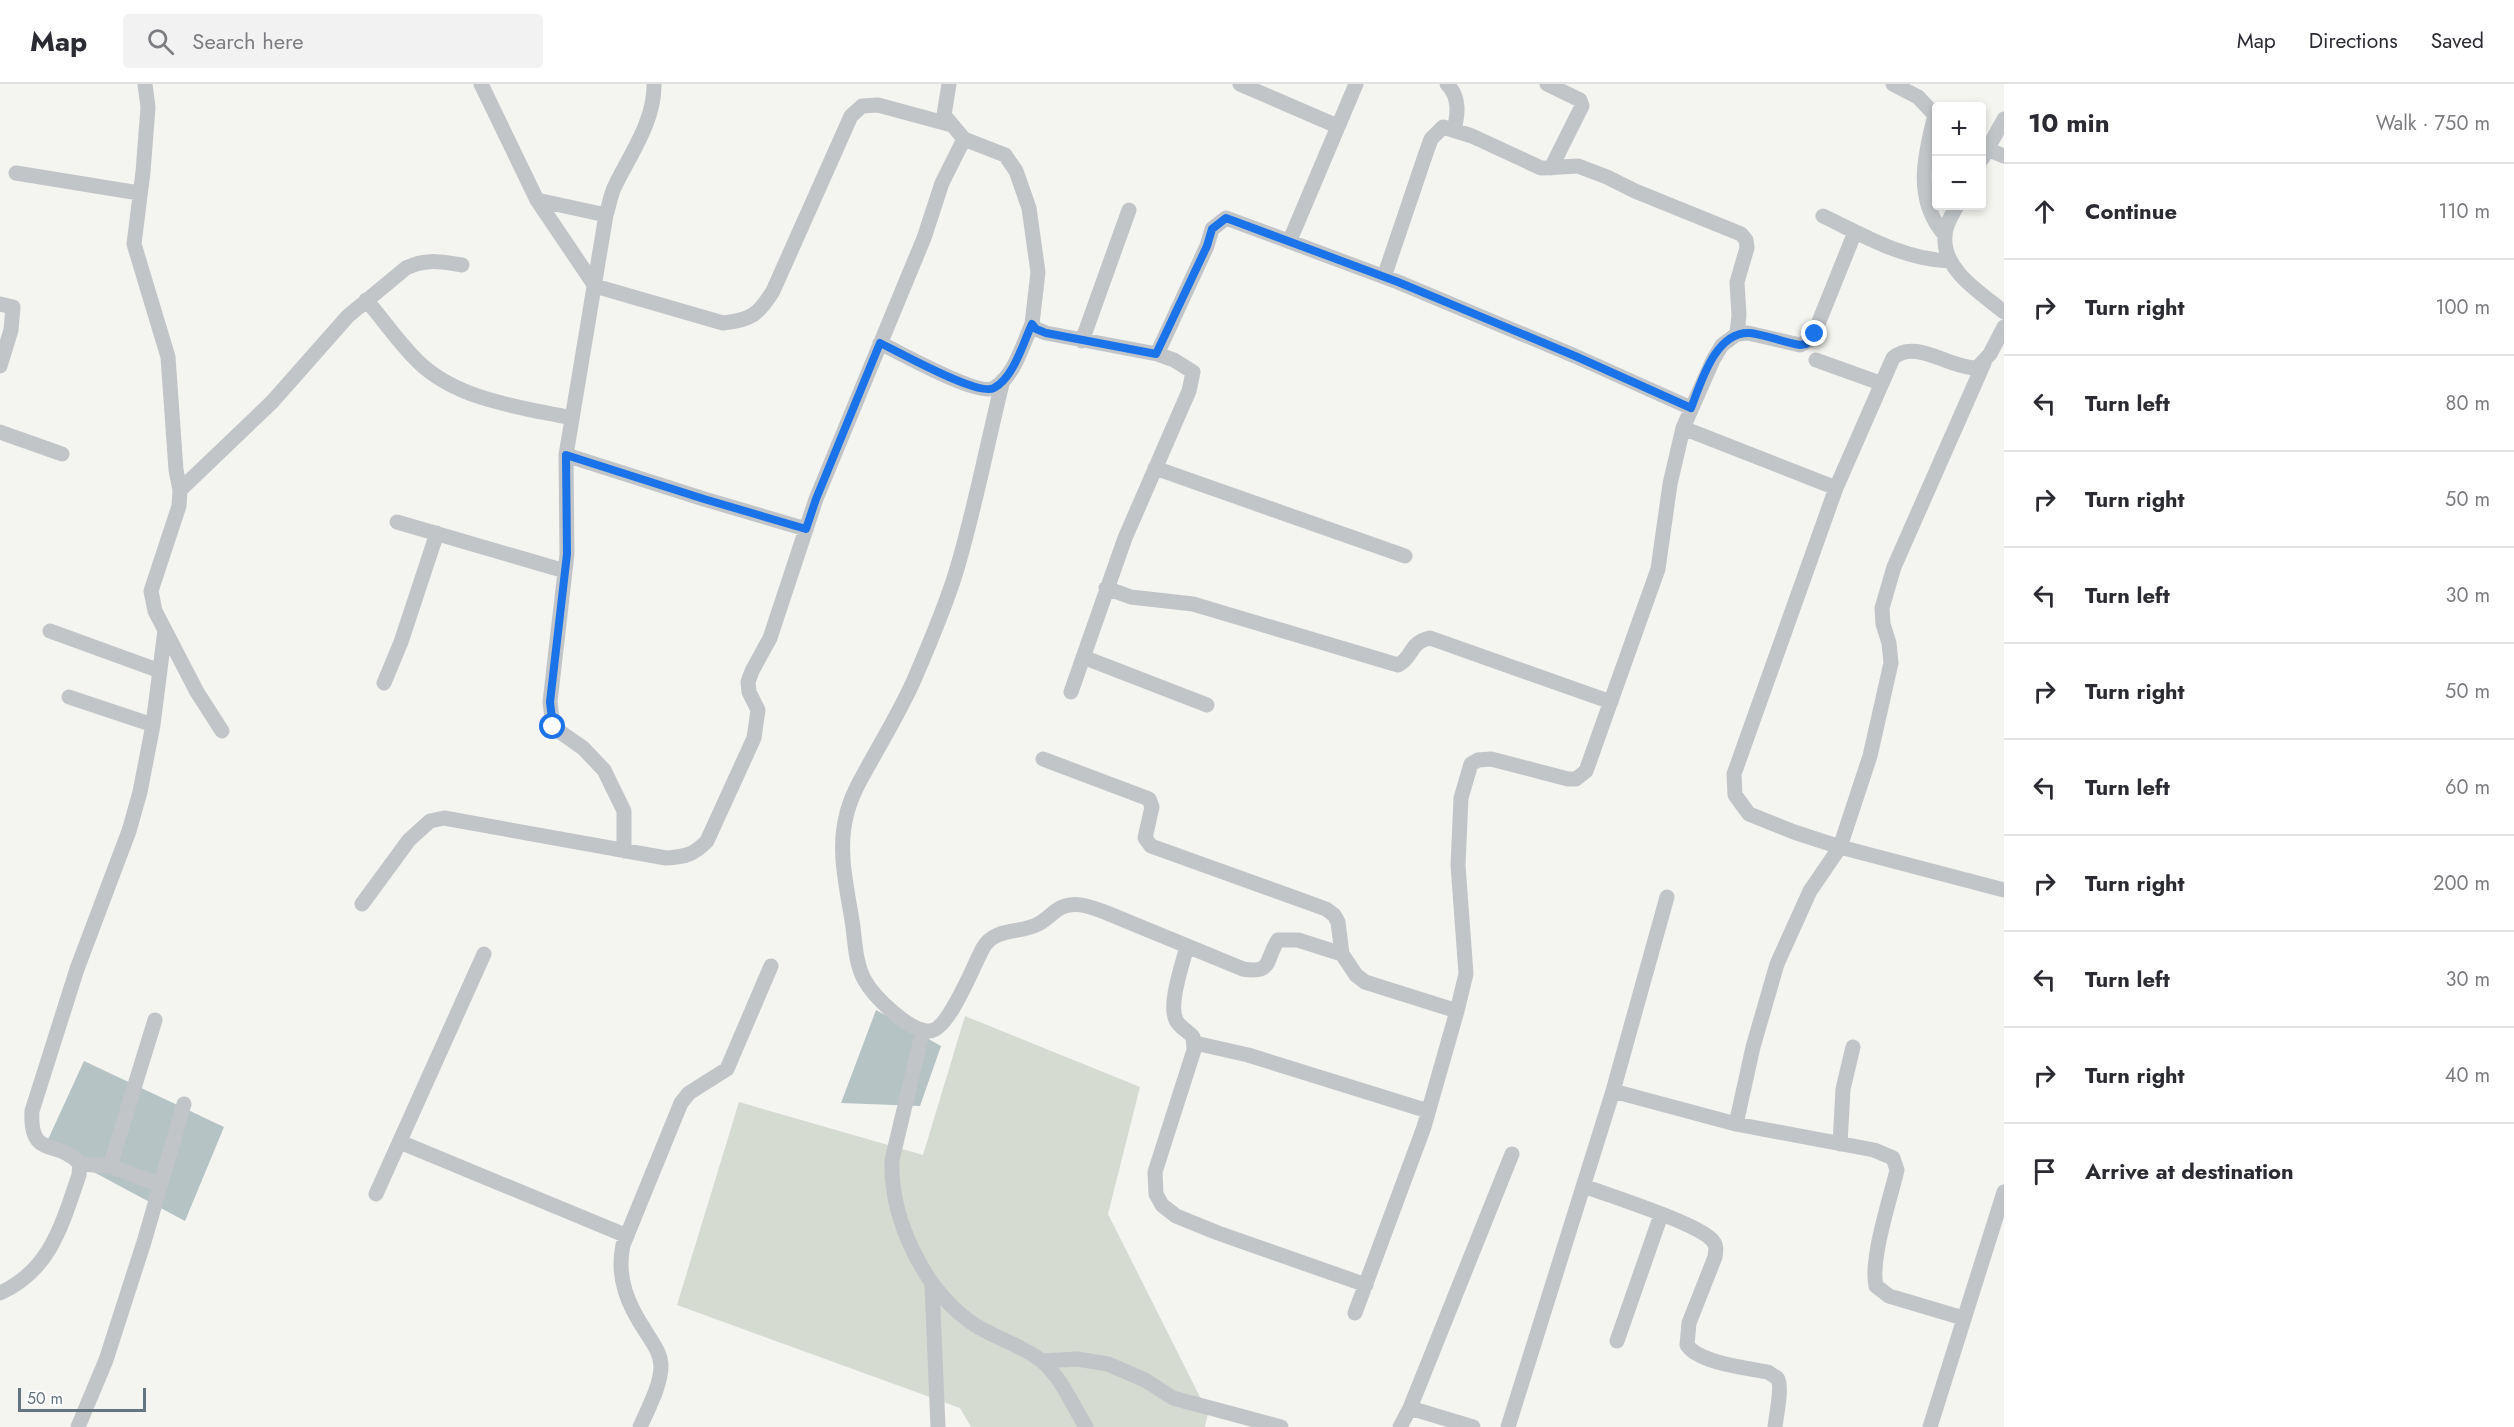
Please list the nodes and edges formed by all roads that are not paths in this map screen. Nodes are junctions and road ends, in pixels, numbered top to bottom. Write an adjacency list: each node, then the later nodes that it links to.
1 (145, 84): 20 (street)
2 (481, 84): 21 (street)
3 (654, 84): 24 (street)
4 (949, 84): 11 (street)
5 (1240, 84): 12 (street)
6 (1356, 84): 12 (street)
7 (1447, 84): 13 (street)
8 (1547, 84): 18 (street)
9 (1893, 84): 27 (street)
10 (2004, 119): 15 (street)
11 (952, 125): 14 (street); 32 (street)
12 (1337, 126): 28 (street)
13 (1454, 130): 18 (street); 31 (street)
14 (964, 139): 36 (street); 40 (street)
15 (1986, 150)
16 (1986, 154): 17 (street)
17 (2004, 156)
18 (1551, 168): 38 (street)
19 (16, 173): 20 (street)
20 (139, 193): 55 (street)
21 (537, 200): 24 (street); 32 (street)
22 (1129, 210): 39 (street)
23 (1955, 210): 27 (street)
24 (606, 215): 32 (street)
25 (1823, 216): 26 (street)
26 (1855, 231): 29 (street); 38 (street)
27 (1945, 235): 29 (street)
28 (1290, 240): 31 (street); 41 (street)
29 (1950, 261): 35 (street)
30 (462, 265): 33 (street)
31 (1384, 277): 47 (street)
32 (595, 286): 48 (street)
33 (366, 300): 48 (street); 55 (street)
34 (0, 304): 44 (street)
35 (2004, 312)
36 (1032, 324): 39 (street); 45 (street)
37 (2004, 327): 43 (street)
38 (1737, 334): 47 (street)
39 (1082, 341): 41 (street)
40 (880, 343): 45 (street); 57 (street)
41 (1156, 354): 53 (street)
42 (1816, 360): 46 (street)
43 (1984, 363): 46 (street); 74 (street)
44 (0, 366)
45 (1003, 380): 85 (street)
46 (1880, 383): 54 (street)
47 (1691, 408): 49 (street)
48 (572, 418): 52 (street)
49 (1683, 428): 54 (street); 69 (street)
50 (0, 432): 51 (street)
51 (62, 454)
52 (566, 455): 57 (street); 60 (street)
53 (1155, 468): 59 (street); 61 (street)
54 (1836, 488): 74 (street)
55 (180, 490): 62 (street)
56 (397, 522): 58 (street)
57 (806, 529): 75 (street)
58 (437, 533): 60 (street); 66 (street)
59 (1405, 556)
60 (565, 571): 75 (street)
61 (1106, 588): 64 (street); 69 (street)
62 (165, 630): 65 (street); 72 (street)
63 (50, 632): 65 (street)
64 (1083, 657): 67 (street); 70 (street)
65 (160, 672): 71 (street)
66 (384, 683)
67 (1071, 692)
68 (69, 697): 71 (street)
69 (1611, 702): 83 (street)
70 (1207, 705)
71 (153, 724): 95 (street)
72 (222, 731)
73 (1043, 759): 81 (street)
74 (1840, 847): 76 (street); 91 (street)
75 (624, 851): 78 (street)
76 (2004, 890)
77 (1667, 897): 88 (street)
78 (362, 904)
79 (1187, 946): 81 (street); 85 (street); 86 (street)
80 (484, 954): 92 (street)
81 (1342, 954): 83 (street)
82 (771, 966): 102 (street)
83 (1457, 1011): 90 (street)
84 (155, 1020): 96 (street)
85 (923, 1030): 103 (street)
86 (1195, 1043): 90 (street); 104 (street)
87 (1853, 1047): 93 (street)
88 (1613, 1091): 91 (street); 98 (street)
89 (184, 1104): 97 (street)
90 (1428, 1111): 104 (street)
91 (1736, 1124): 93 (street)
92 (400, 1142): 100 (street); 102 (street)
93 (1840, 1144): 107 (street)
94 (1512, 1154): 110 (street)
95 (80, 1164): 96 (street); 105 (street)
96 (110, 1166): 97 (street)
97 (160, 1185): 111 (street)
98 (1584, 1186): 101 (street); 118 (street)
99 (2004, 1192): 107 (street)
100 (376, 1194)
101 (1661, 1215): 108 (street); 119 (street)
102 (627, 1236): 112 (street)
103 (932, 1285): 109 (street); 113 (street)
104 (1366, 1285): 106 (street)
105 (0, 1293)
106 (1355, 1313)
107 (1963, 1318): 120 (street)
108 (1617, 1341)
109 (1042, 1361): 114 (street); 115 (street)
110 (1410, 1408): 116 (street); 117 (street)
111 (78, 1427)
112 (640, 1427)
113 (938, 1427)
114 (1086, 1427)
115 (1281, 1427)
116 (1400, 1427)
117 (1473, 1427)
118 (1508, 1427)
119 (1775, 1427)
120 (1929, 1427)

